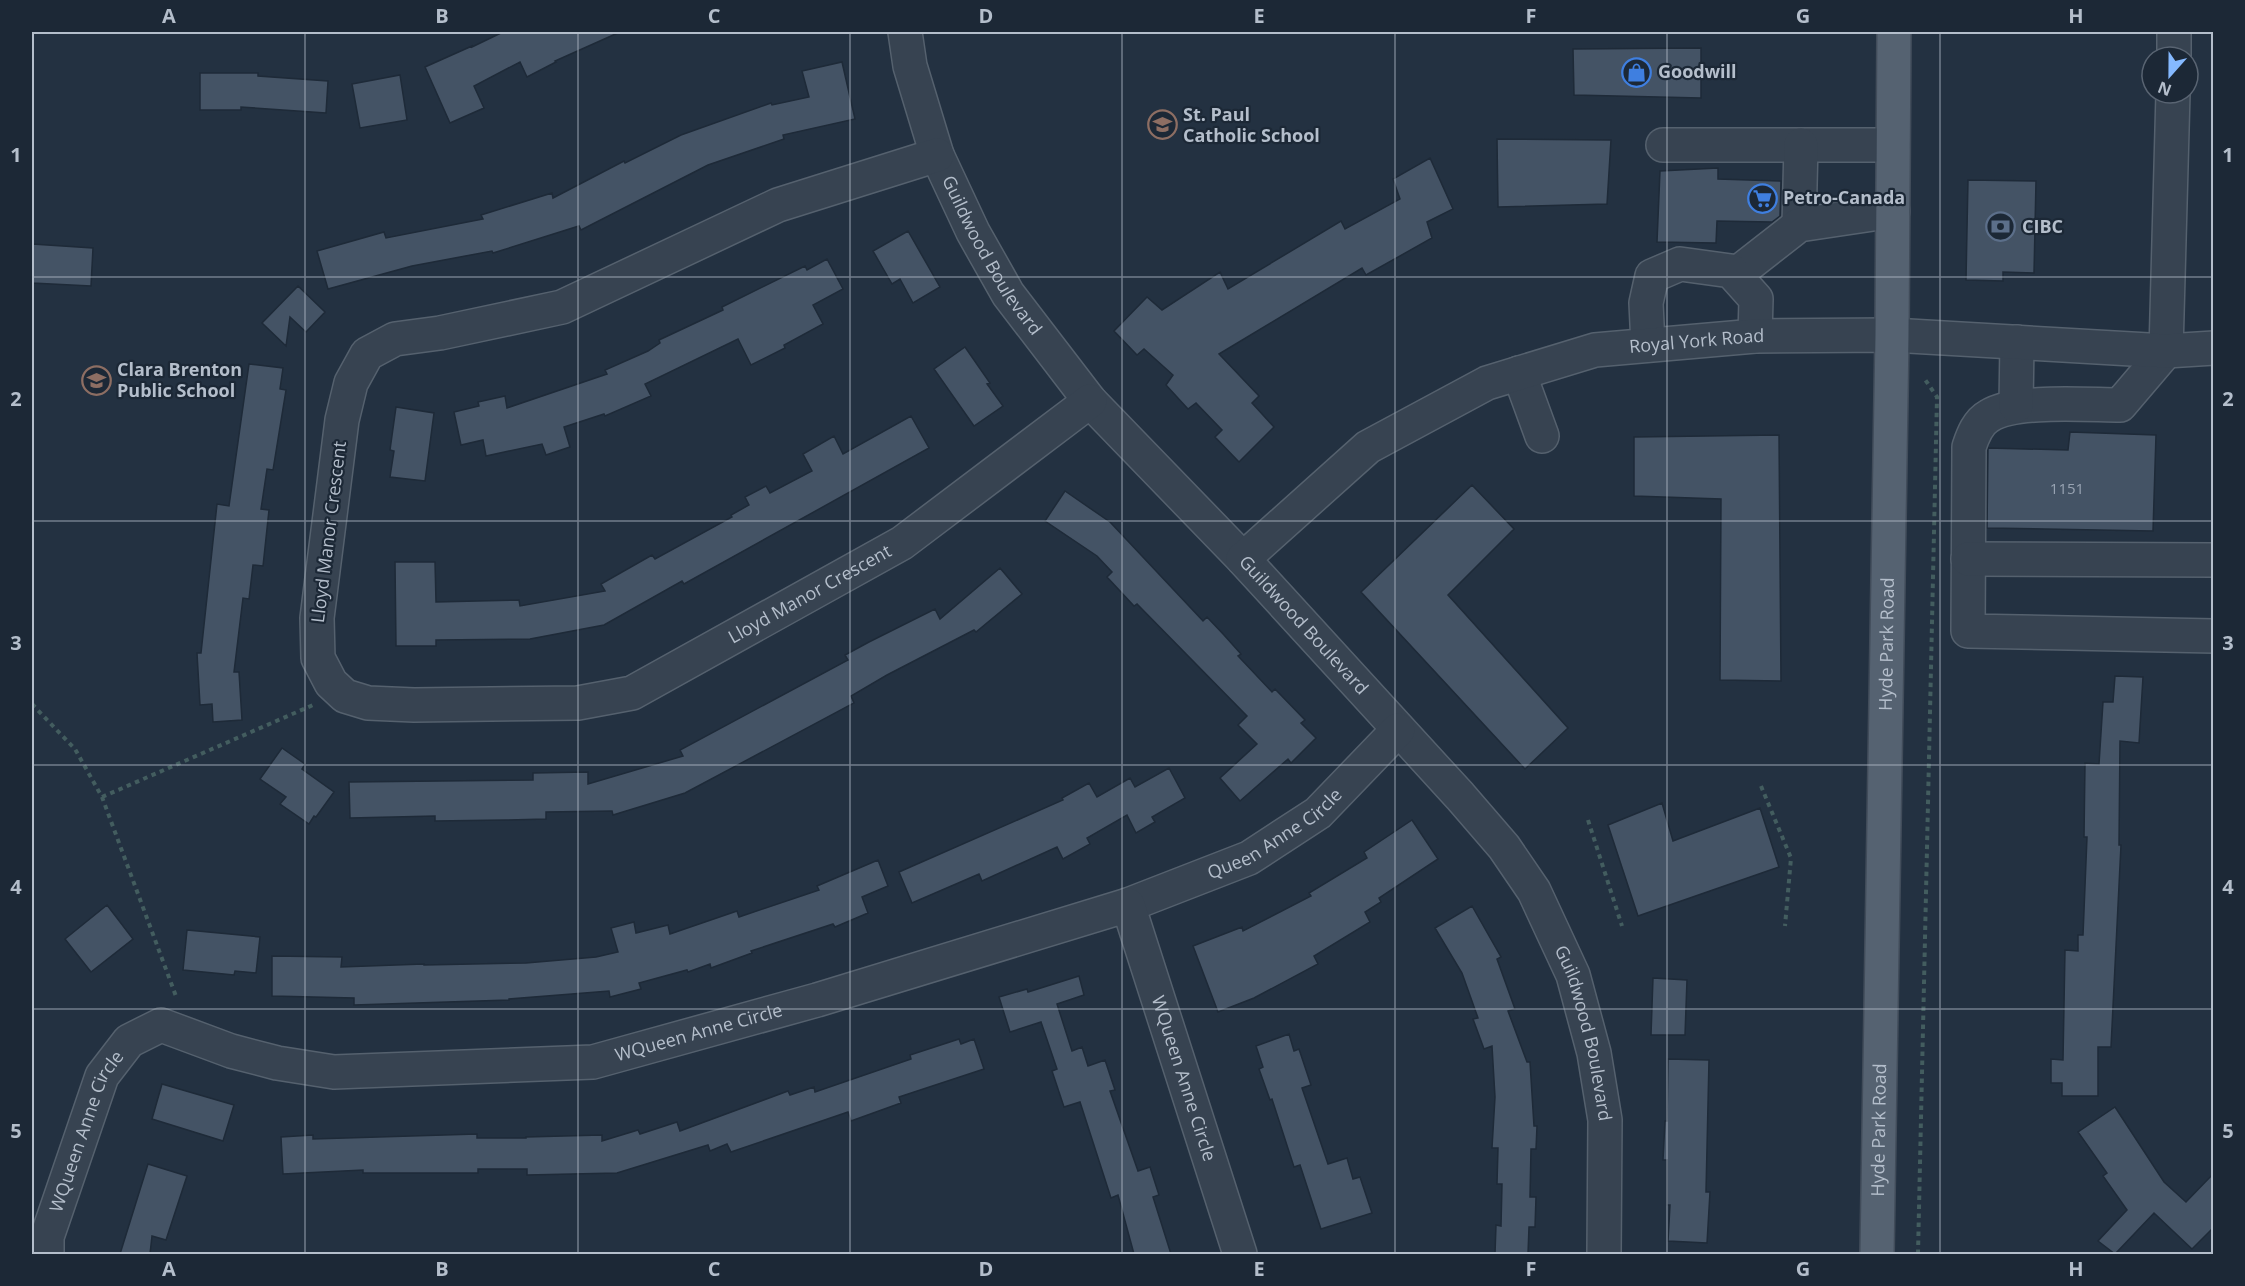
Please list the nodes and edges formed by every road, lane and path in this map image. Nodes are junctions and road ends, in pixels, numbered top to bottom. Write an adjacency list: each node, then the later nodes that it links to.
1 (905, 32): 7 (street, Guildwood Boulevard)
2 (1894, 32): 6 (main road, Hyde Park Road)
3 (2173, 105): 16 (street)
4 (1663, 145): 5 (street)
5 (1801, 145): 6 (street); 9 (street)
6 (1893, 145): 8 (main road, Hyde Park Road)
7 (937, 155): 19 (street, Guildwood Boulevard); 19 (street, Lloyd Manor Crescent)
8 (1893, 211): 9 (street); 11 (main road, Hyde Park Road)
9 (1800, 225): 10 (street)
10 (1734, 275): 12 (street); 14 (street)
11 (1892, 335): 12 (street, Royal York Road); 13 (street, Royal York Road); 39 (main road, Hyde Park Road)
12 (1755, 336): 14 (street, Royal York Road)
13 (2017, 342): 16 (street, Royal York Road); 20 (street)
14 (1648, 345): 17 (street, Royal York Road)
15 (2214, 348): 16 (street, Royal York Road)
16 (2166, 351): 20 (street)
17 (1519, 374): 21 (street); 22 (street, Royal York Road)
18 (1924, 378): 40 (path)
19 (1090, 401): 22 (street, Guildwood Boulevard)
20 (2016, 406): 23 (street)
21 (1542, 436)
22 (1243, 559): 28 (street, Guildwood Boulevard)
23 (1968, 559): 24 (street); 25 (street)
24 (2214, 560)
25 (2214, 636)
26 (322, 701): 30 (path)
27 (32, 704): 30 (path)
28 (1398, 730): 32 (street, Queen Anne Circle); 38 (street, Guildwood Boulevard)
29 (1761, 786): 34 (path)
30 (102, 797): 35 (path)
31 (1588, 820): 33 (path)
32 (1128, 905): 36 (street, WQueen Anne Circle); 37 (street, WQueen Anne Circle)
33 (1622, 926)
34 (1785, 926)
35 (180, 1009)
36 (47, 1254)
37 (1240, 1254)
38 (1604, 1254)
39 (1877, 1254)
40 (1918, 1254)

